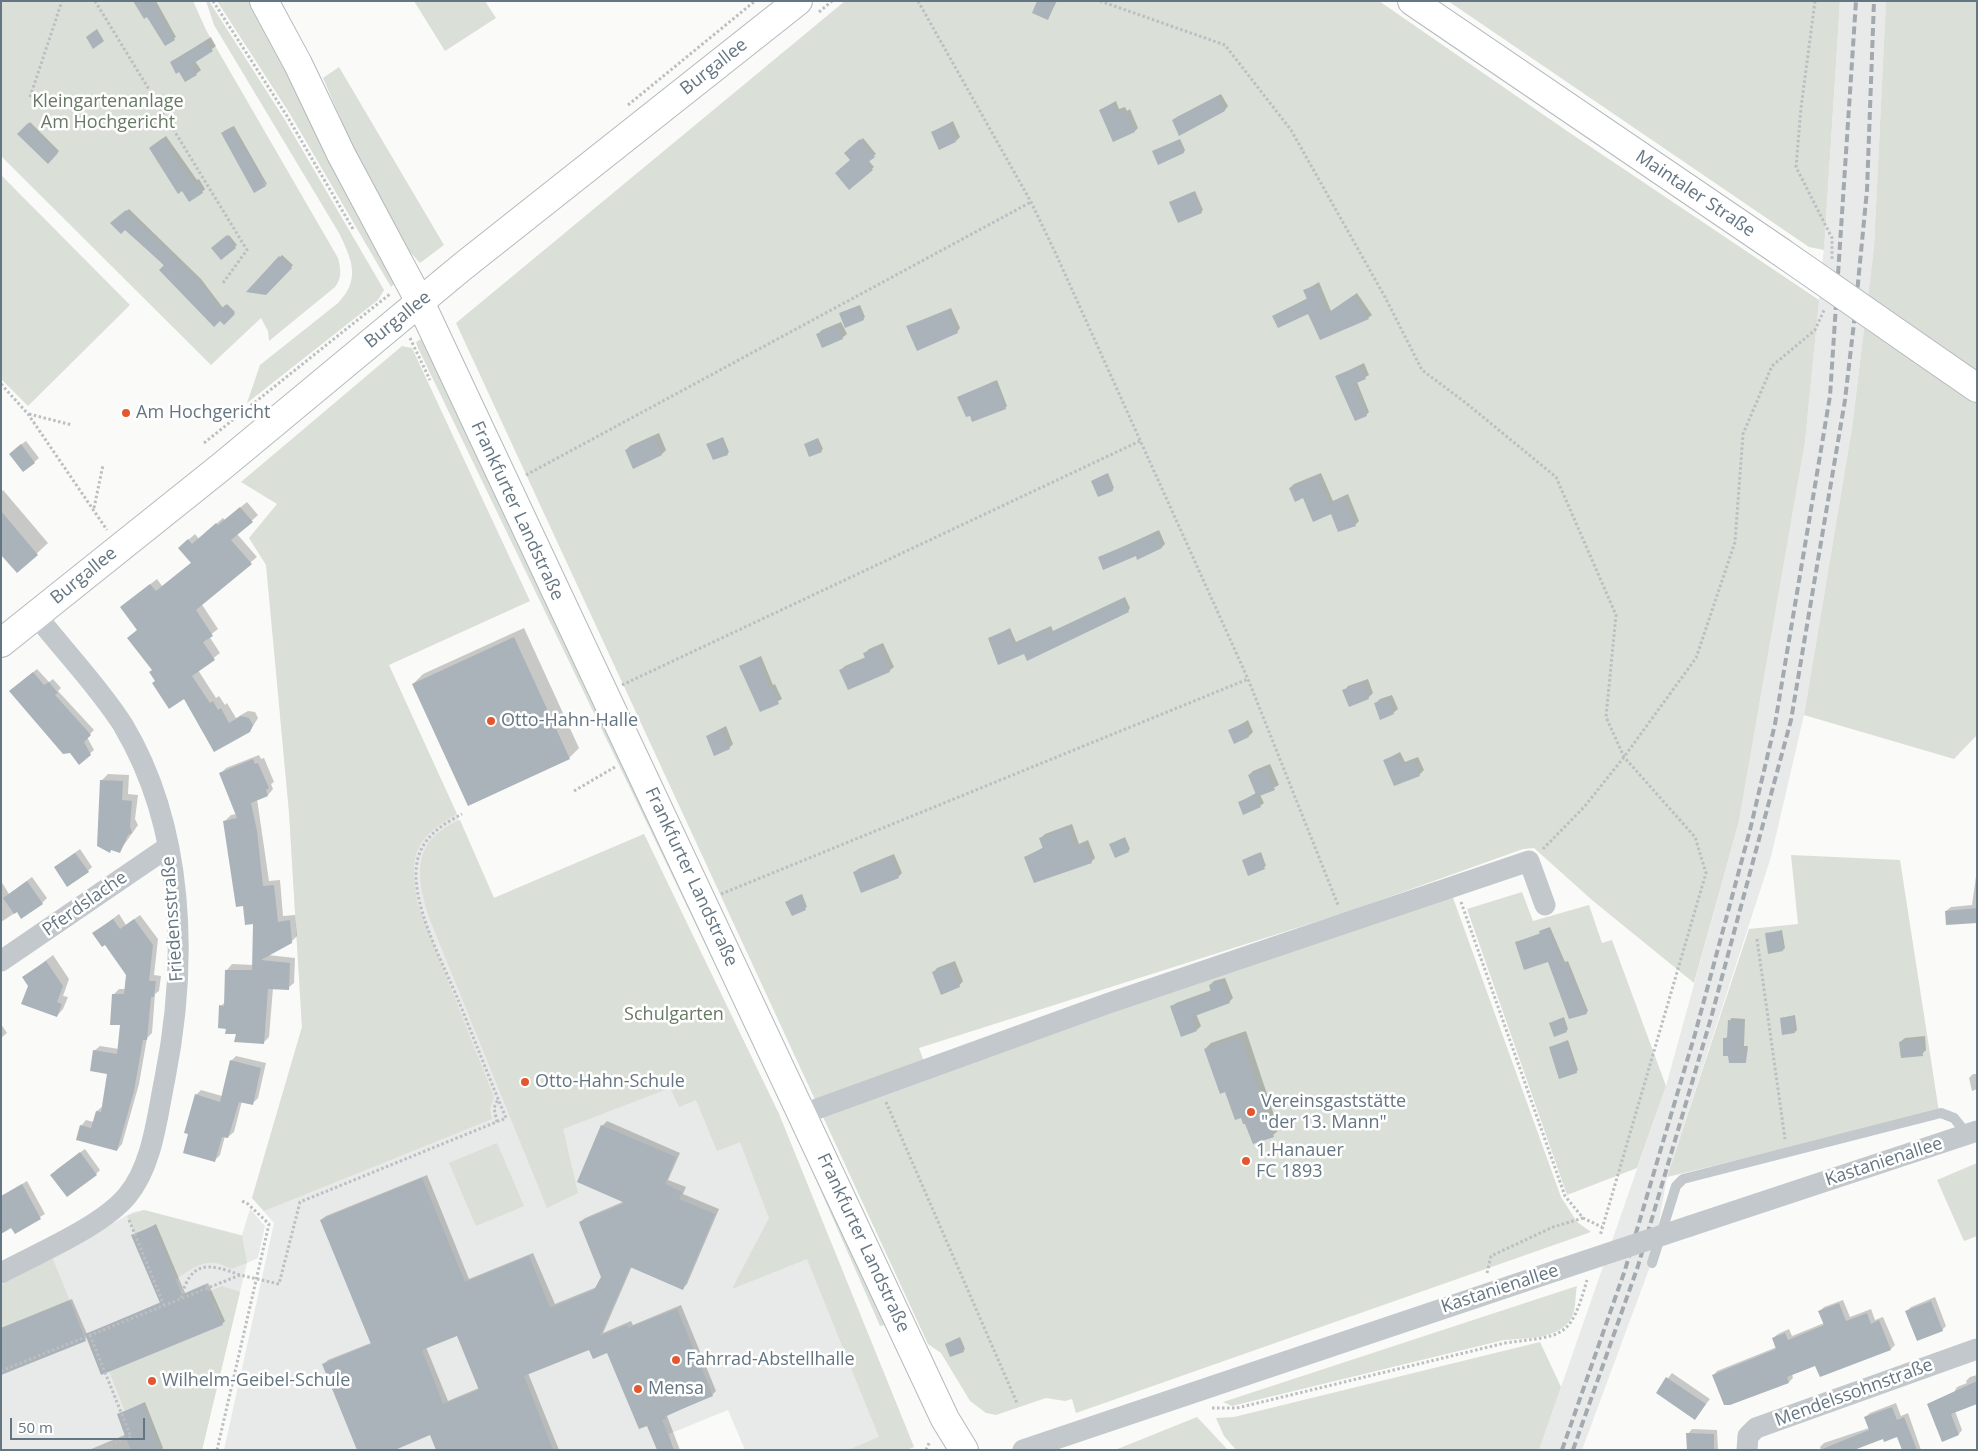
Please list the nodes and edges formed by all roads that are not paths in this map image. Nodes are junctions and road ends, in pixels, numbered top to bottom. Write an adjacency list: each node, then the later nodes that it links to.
1 (264, 1): 5 (main road)
2 (282, 1): 5 (main road)
3 (798, 1): 6 (main road, Burgallee)
4 (1412, 1): 7 (main road, Maintaler Straße, bridge)
5 (341, 154): 6 (main road, Frankfurter Landstraße)
6 (420, 302): 8 (main road, Burgallee); 13 (main road, Frankfurter Landstraße)
7 (1977, 388)
8 (36, 615): 9 (main road, Burgallee); 10 (street, Friedensstraße)
9 (1, 643)
10 (168, 847): 12 (street, Pferdslache); 16 (street, Friedensstraße)
11 (1545, 905): 13 (street)
12 (1, 962)
13 (803, 1114): 18 (main road, Frankfurter Landstraße)
14 (1972, 1133): 15 (lane); 19 (street, Kastanienallee, bridge)
15 (1652, 1262)
16 (1, 1273)
17 (1977, 1349): 20 (street, Mendelssohnstraße)
18 (964, 1450)
19 (1023, 1450)
20 (1746, 1450)

